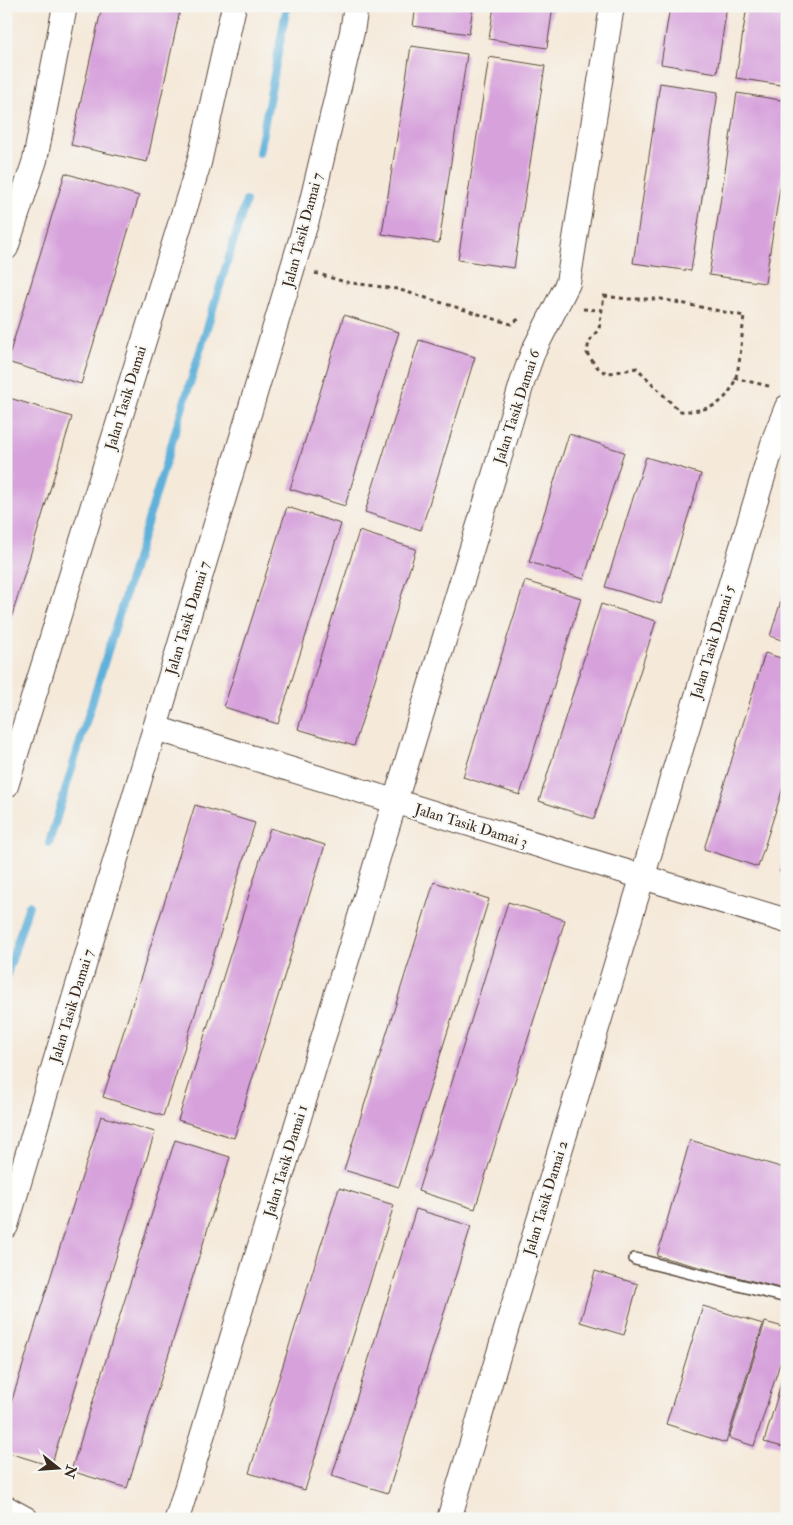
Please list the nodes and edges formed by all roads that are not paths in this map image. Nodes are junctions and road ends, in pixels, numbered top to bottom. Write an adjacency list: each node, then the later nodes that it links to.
1 (66, 6): 5 (street)
2 (234, 6): 7 (street, Jalan Tasik Damai)
3 (356, 6): 8 (street, Jalan Tasik Damai 7)
4 (612, 6): 11 (street, Jalan Tasik Damai 6)
5 (6, 248)
6 (783, 398): 12 (street, Jalan Tasik Damai 5)
7 (32, 702): 9 (street); 10 (street, Jalan Tasik Damai)
8 (156, 728): 11 (street, Jalan Tasik Damai 3); 14 (street, Jalan Tasik Damai 7)
9 (6, 729)
10 (6, 786)
11 (395, 802): 12 (street, Jalan Tasik Damai 3); 19 (street, Jalan Tasik Damai 1)
12 (642, 878): 13 (street, Jalan Tasik Damai 3); 20 (street, Jalan Tasik Damai 2)
13 (787, 921)
14 (6, 1226)
15 (635, 1259): 16 (lane)
16 (787, 1297)
17 (6, 1508): 18 (street)
18 (26, 1519)
19 (177, 1519)
20 (449, 1519)

